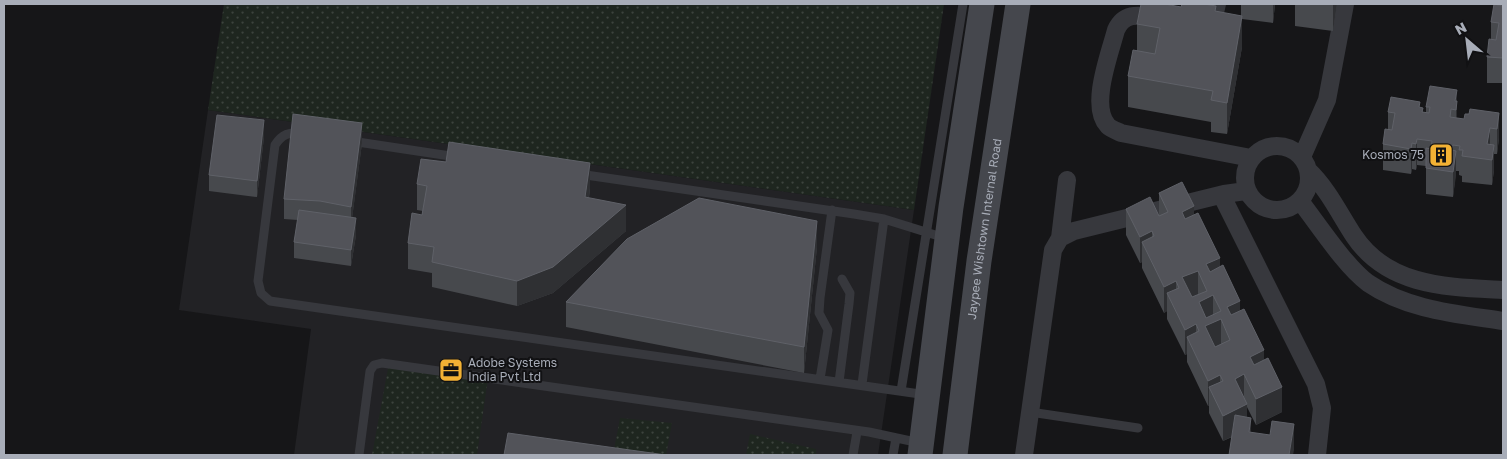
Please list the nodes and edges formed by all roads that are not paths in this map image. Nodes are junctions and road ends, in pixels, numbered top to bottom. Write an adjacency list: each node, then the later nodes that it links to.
1 (963, 4): 18 (lane)
2 (982, 4): 18 (street)
3 (1018, 4): 36 (street, Jaypee Wishtown Internal Road)
4 (1217, 4): 9 (street)
5 (1345, 4): 10 (street)
6 (308, 134): 23 (lane)
7 (337, 139): 8 (lane)
8 (462, 158)
9 (1251, 158): 10 (street); 13 (street)
10 (1305, 164): 15 (street); 21 (street)
11 (569, 173): 16 (lane)
12 (1067, 180): 19 (street)
13 (1246, 190): 14 (street); 15 (street)
14 (1224, 194): 19 (street); 38 (street)
15 (1300, 201): 22 (street)
16 (832, 210): 17 (lane); 23 (lane)
17 (884, 219): 18 (lane); 25 (lane)
18 (937, 236): 26 (lane); 27 (street)
19 (1060, 238): 28 (street)
20 (842, 280): 24 (lane)
21 (1503, 290)
22 (1503, 321)
23 (820, 379): 24 (lane)
24 (839, 382): 25 (lane)
25 (862, 384): 26 (lane)
26 (902, 391): 27 (lane)
27 (927, 395): 32 (street)
28 (1030, 412): 29 (lane); 37 (street)
29 (1138, 428)
30 (857, 432): 31 (lane); 33 (lane); 34 (lane)
31 (896, 438): 32 (lane); 35 (lane)
32 (920, 449)
33 (360, 455)
34 (853, 455)
35 (893, 455)
36 (955, 455)
37 (1024, 455)
38 (1317, 455)

